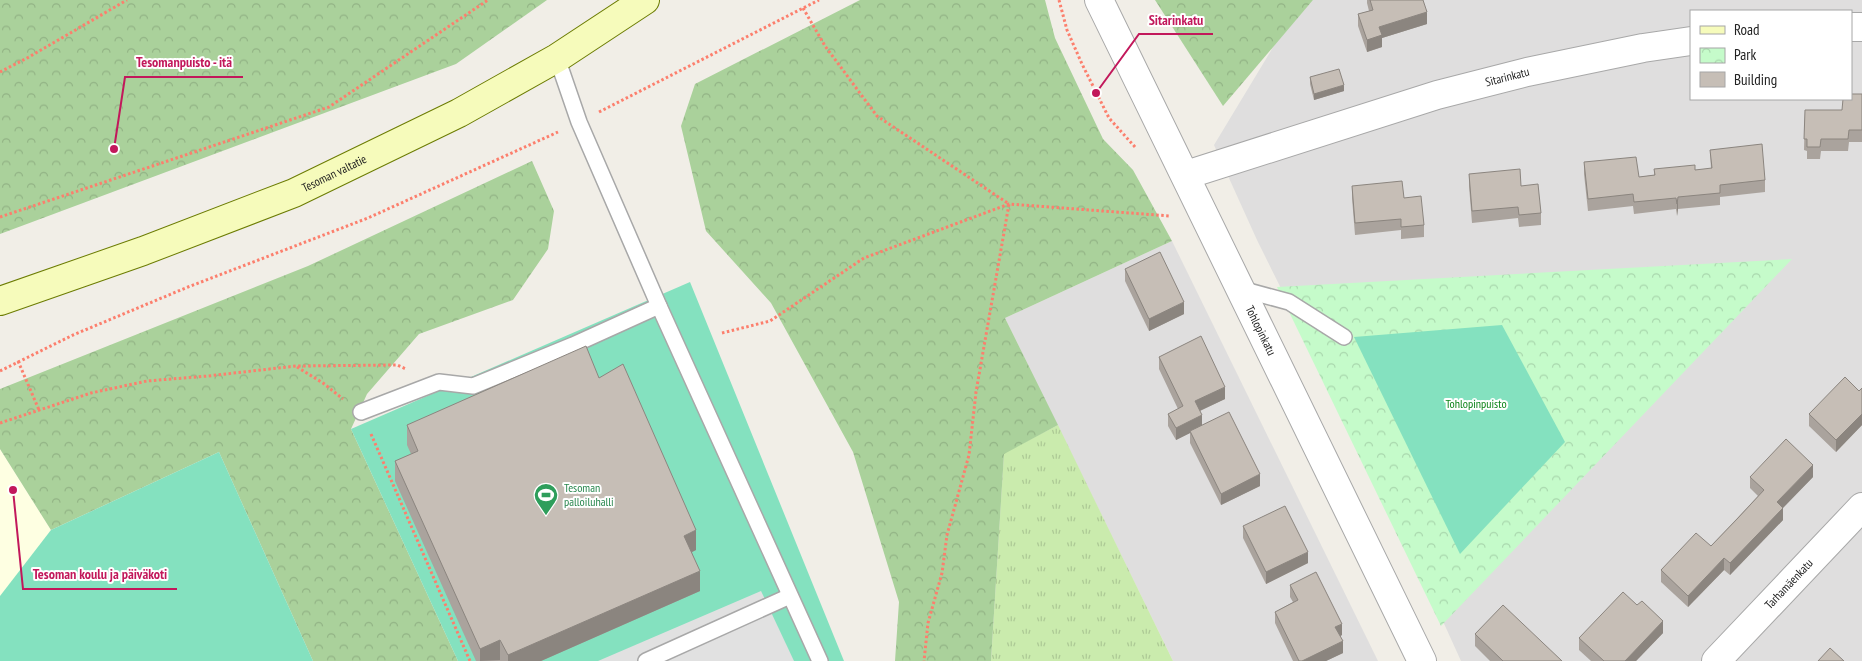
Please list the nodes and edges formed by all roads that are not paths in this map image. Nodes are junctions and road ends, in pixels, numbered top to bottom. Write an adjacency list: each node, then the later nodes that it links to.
1 (645, 0): 4 (main road, Tesoman valtatie)
2 (1100, 0): 5 (street, Tohlopinkatu)
3 (1690, 41): 5 (street, Sitarinkatu)
4 (557, 58): 7 (main road, Tesoman valtatie); 8 (lane)
5 (1186, 175): 6 (street, Tohlopinkatu)
6 (1242, 290): 9 (lane); 15 (street, Tohlopinkatu)
7 (0, 301)
8 (659, 306): 10 (lane); 12 (lane)
9 (1344, 337)
10 (362, 412)
11 (1862, 507): 16 (street, Tarhamäenkatu)
12 (790, 596): 13 (lane); 14 (lane)
13 (646, 661)
14 (820, 661)
15 (1422, 661)
16 (1716, 661)

